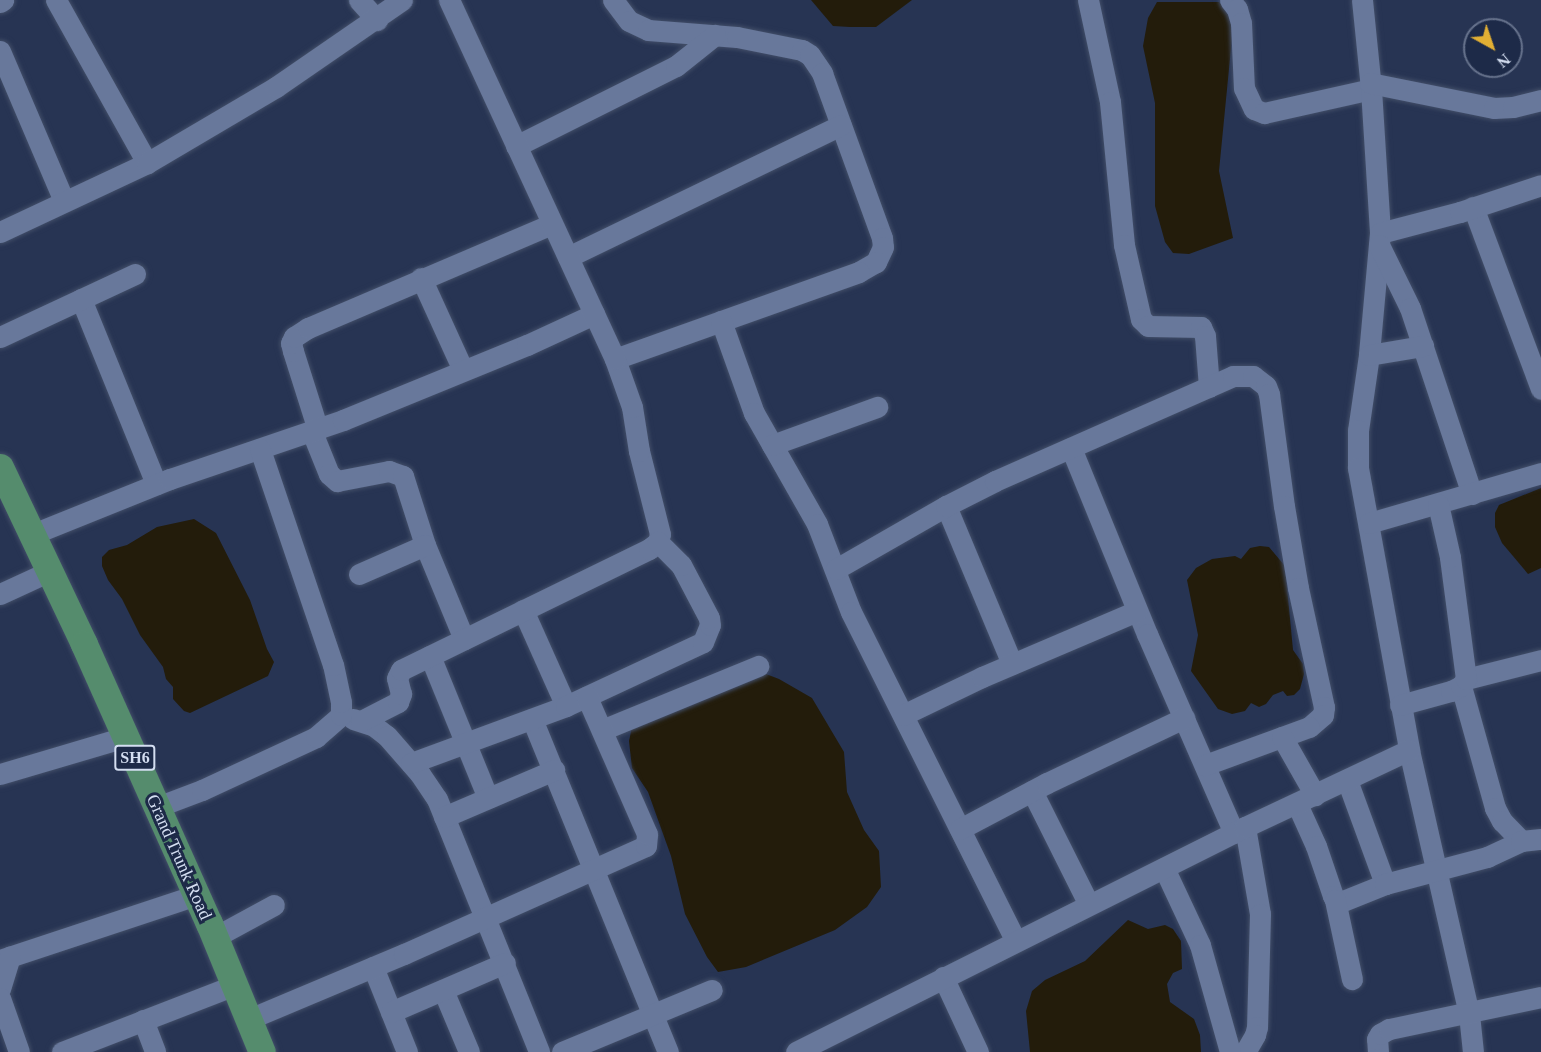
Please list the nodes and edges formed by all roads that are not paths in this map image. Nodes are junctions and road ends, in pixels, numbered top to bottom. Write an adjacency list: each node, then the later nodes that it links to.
1 (56, 0): 16 (street)
2 (359, 0): 9 (street)
3 (402, 0): 9 (street)
4 (448, 0): 15 (street)
5 (613, 0): 10 (street)
6 (1088, 0): 34 (street)
7 (1230, 0): 12 (street)
8 (1362, 0): 12 (street)
9 (377, 20): 16 (street)
10 (715, 35): 14 (street); 15 (street)
11 (0, 51): 18 (street)
12 (1371, 86): 13 (street); 22 (street)
13 (1541, 100)
14 (841, 125): 23 (street); 28 (street)
15 (516, 146): 20 (street)
16 (147, 163): 18 (street)
17 (1541, 185): 19 (street)
18 (64, 201): 21 (street)
19 (1473, 207): 22 (street); 35 (street)
20 (552, 224): 23 (street); 25 (street)
21 (0, 232)
22 (1379, 238): 30 (street); 31 (street)
23 (568, 257): 27 (street)
24 (135, 274): 26 (street)
25 (421, 278): 33 (street); 37 (street)
26 (81, 299): 29 (street); 43 (street)
27 (594, 314): 32 (street); 33 (street)
28 (721, 321): 32 (street); 38 (street)
29 (0, 337)
30 (1423, 346): 31 (street); 44 (street)
31 (1369, 355): 47 (street)
32 (615, 359): 49 (street)
33 (463, 370): 37 (street)
34 (1209, 387): 39 (street); 71 (street)
35 (1541, 388)
36 (877, 407): 38 (street)
37 (315, 431): 40 (street); 50 (street)
38 (772, 444): 51 (street)
39 (1071, 448): 46 (street); 56 (street)
40 (260, 449): 43 (street); 67 (street)
41 (0, 467): 48 (main road, Grand Trunk Road / SH6)
42 (1541, 473): 44 (street)
43 (156, 484): 48 (street)
44 (1472, 494): 45 (street)
45 (1438, 504): 47 (street); 62 (street)
46 (946, 506): 51 (street); 60 (street)
47 (1369, 523): 64 (street)
48 (33, 534): 52 (main road, Grand Trunk Road / SH6)
49 (658, 542): 55 (street); 63 (street)
50 (425, 545): 53 (street); 57 (street)
51 (836, 569): 66 (street)
52 (50, 571): 54 (street); 72 (main road, Grand Trunk Road / SH6)
53 (359, 574)
54 (0, 594)
55 (523, 610): 57 (street); 65 (street)
56 (1137, 610): 60 (street); 68 (street)
57 (464, 639): 58 (street)
58 (430, 656): 67 (street); 73 (street)
59 (1541, 660): 62 (street)
60 (1012, 664): 66 (street)
61 (758, 666): 70 (street)
62 (1464, 682): 64 (street); 87 (street)
63 (587, 697): 65 (street); 70 (street)
64 (1400, 705): 74 (street)
65 (566, 706): 69 (street)
66 (903, 715): 85 (street)
67 (351, 718): 75 (street); 83 (street)
68 (1184, 718): 76 (street); 80 (street)
69 (532, 719): 73 (street); 77 (street)
70 (602, 730): 89 (street)
71 (1282, 736): 76 (street); 82 (street)
72 (125, 737): 78 (street); 83 (main road, Grand Trunk Road / SH6)
73 (468, 743): 75 (street); 81 (street)
74 (1409, 750): 79 (street); 90 (street)
75 (411, 764): 84 (street)
76 (1205, 765): 86 (street)
77 (554, 770): 81 (street); 89 (street)
78 (0, 774)
79 (1347, 780): 82 (street); 91 (street)
80 (1032, 791): 85 (street); 95 (street)
81 (488, 798): 84 (street)
82 (1306, 800): 86 (street); 93 (street)
83 (157, 807): 92 (main road, Grand Trunk Road / SH6)
84 (444, 817): 96 (street)
85 (960, 829): 98 (street)
86 (1240, 830): 88 (street); 127 (street)
87 (1531, 840): 90 (street)
88 (1164, 868): 95 (street); 126 (street)
89 (595, 869): 96 (street); 112 (street)
90 (1436, 872): 91 (street); 111 (street)
91 (1385, 884): 93 (street)
92 (196, 896): 97 (main road, Grand Trunk Road / SH6); 99 (street)
93 (1335, 900): 103 (street)
94 (274, 905): 97 (street)
95 (1089, 905): 98 (street)
96 (485, 918): 100 (street); 101 (street)
97 (215, 938): 104 (main road, Grand Trunk Road / SH6)
98 (1016, 941): 102 (street)
99 (5, 958): 105 (street)
100 (505, 963): 106 (street); 122 (street)
101 (373, 967): 110 (street); 113 (street)
102 (943, 978): 115 (street); 125 (street)
103 (1352, 979)
104 (235, 986): 113 (main road, Grand Trunk Road / SH6); 114 (street)
105 (0, 989)
106 (443, 990): 110 (street); 121 (street)
107 (712, 990): 112 (street)
108 (1541, 997): 111 (street)
109 (0, 998): 116 (street)
110 (391, 1012): 120 (street)
111 (1469, 1014): 128 (street); 129 (street)
112 (654, 1015): 123 (street); 124 (street)
113 (249, 1018): 119 (main road, Grand Trunk Road / SH6)
114 (143, 1020): 117 (street); 118 (street)
115 (808, 1049)
116 (19, 1052)
117 (62, 1052)
118 (155, 1052)
119 (262, 1052)
120 (407, 1052)
121 (469, 1052)
122 (539, 1052)
123 (562, 1052)
124 (668, 1052)
125 (978, 1052)
126 (1230, 1052)
127 (1245, 1052)
128 (1378, 1052)
129 (1473, 1052)

